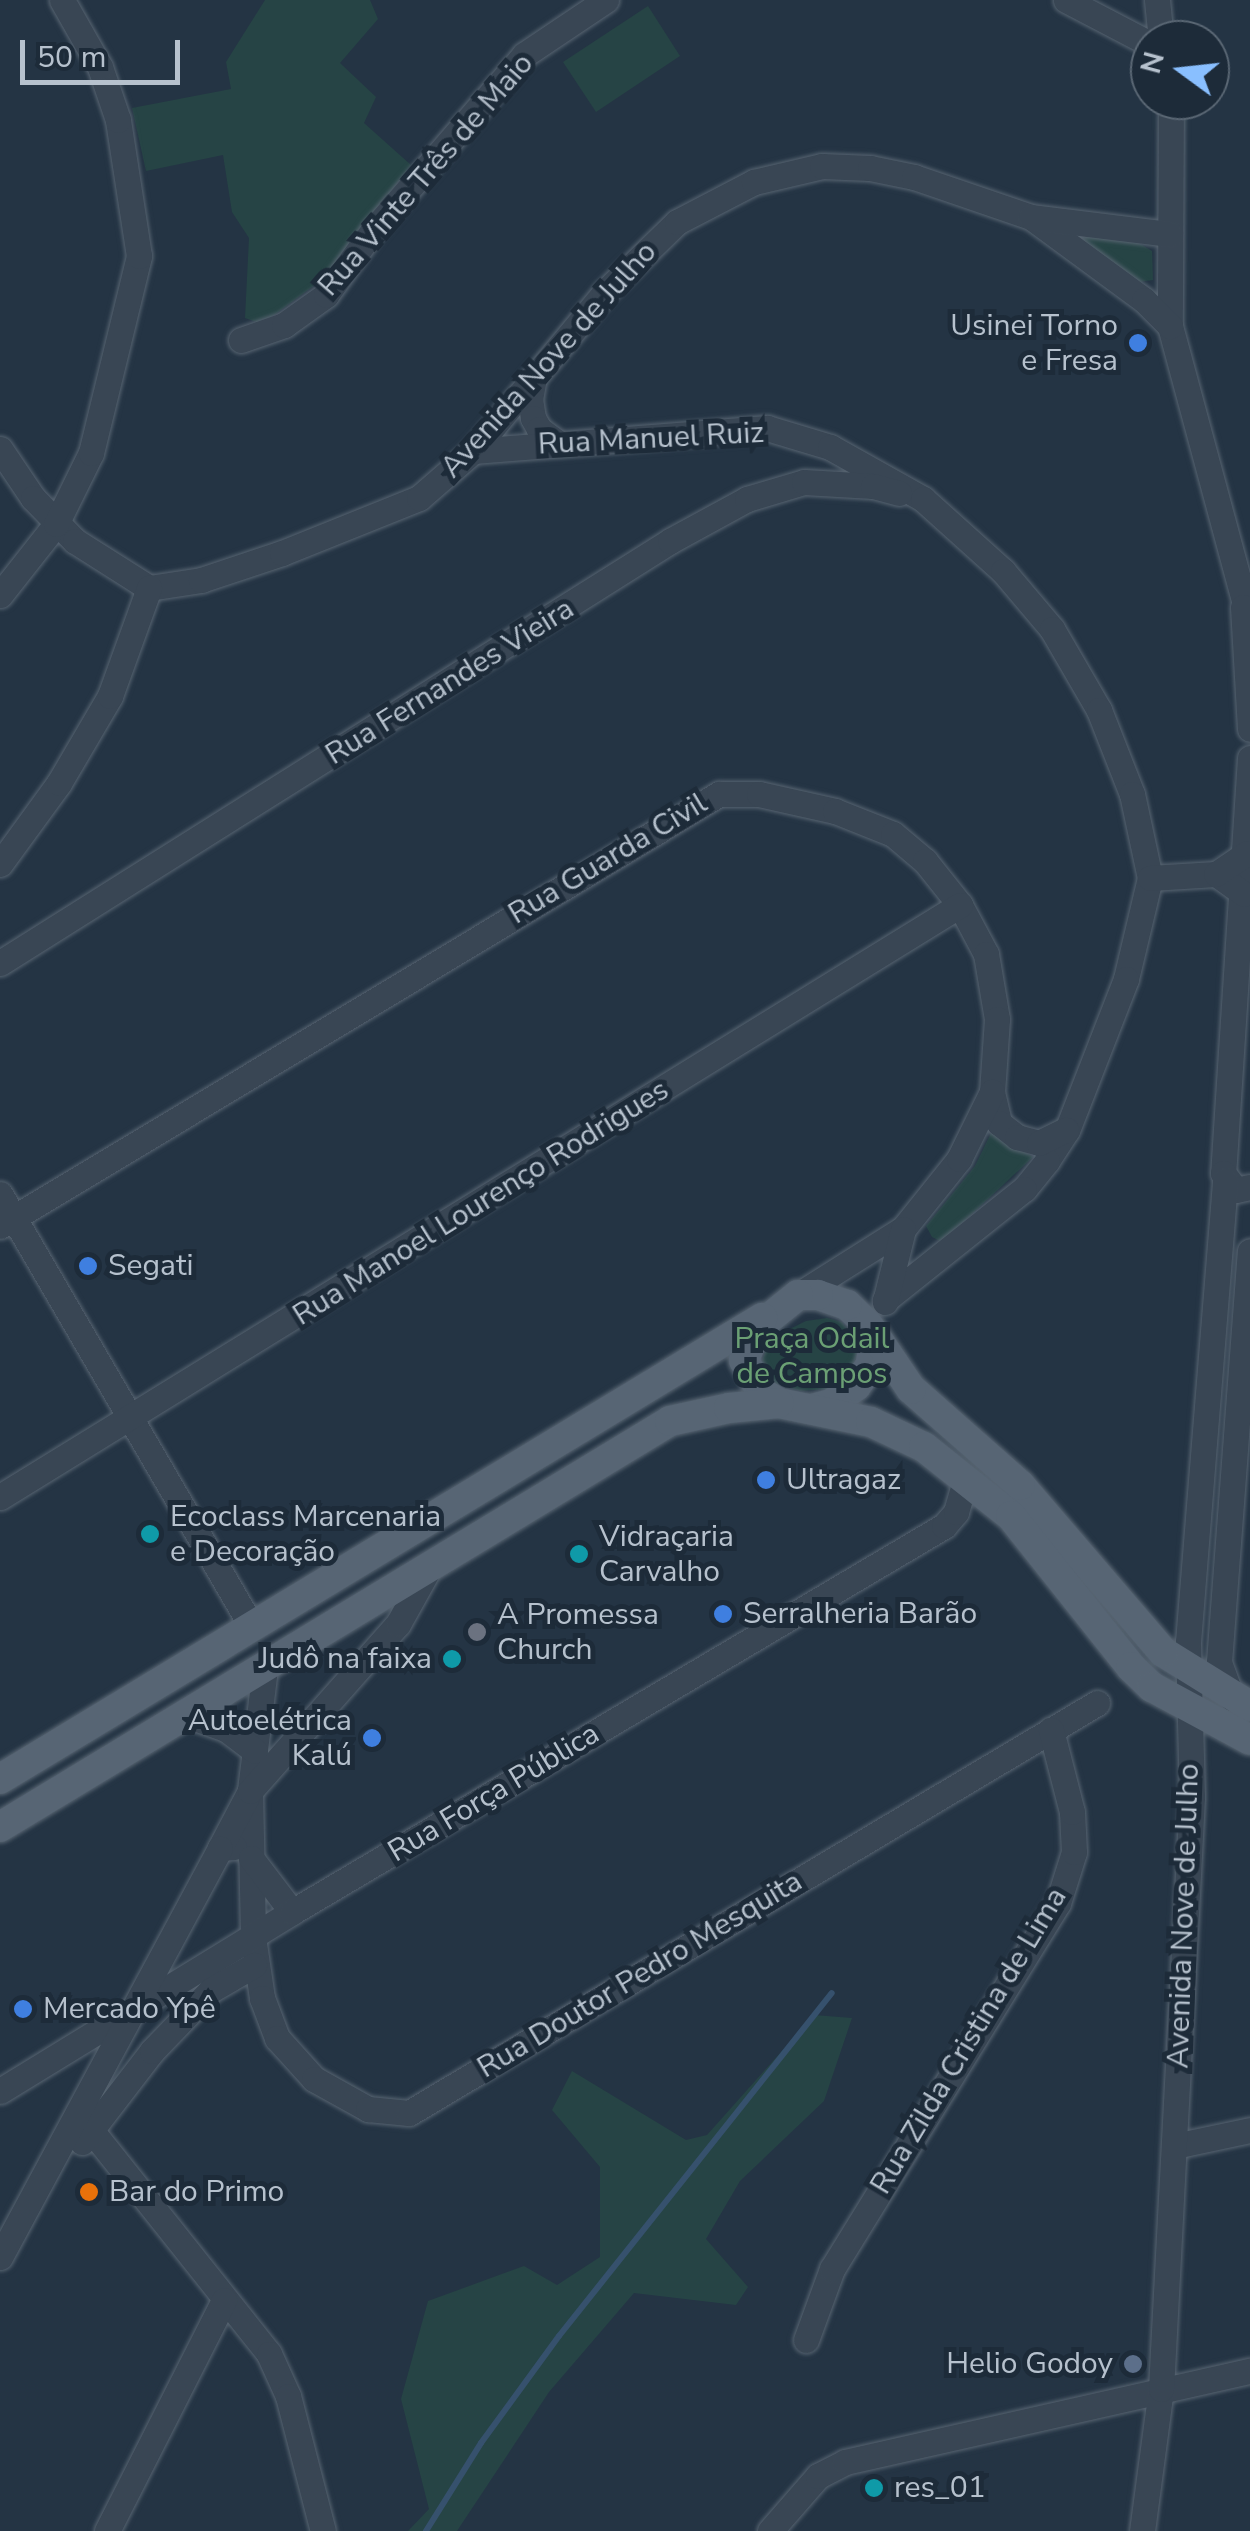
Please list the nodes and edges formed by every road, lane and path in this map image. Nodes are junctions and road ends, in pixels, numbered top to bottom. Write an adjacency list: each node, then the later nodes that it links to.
1 (62, 0): 17 (street)
2 (606, 0): 9 (street, Rua Vinte Três de Maio)
3 (1066, 0): 4 (street)
4 (1130, 34)
5 (1171, 120): 7 (street)
6 (1031, 217): 7 (street, Avenida Nove de Julho); 8 (street, Avenida Nove de Julho); 10 (street, Avenida Nove de Julho)
7 (1170, 234): 8 (street)
8 (1170, 326): 20 (street)
9 (240, 340)
10 (534, 377): 12 (street); 14 (street, Avenida Nove de Julho)
11 (788, 434): 12 (street, Rua Manuel Ruiz); 15 (street); 16 (street, Rua Manuel Ruiz)
12 (560, 444): 14 (street, Rua Manuel Ruiz)
13 (0, 449): 17 (street)
14 (473, 450): 18 (street, Avenida Nove de Julho)
15 (804, 482): 16 (street, Rua Fernandes Vieira); 29 (street, Rua Fernandes Vieira)
16 (923, 499): 26 (street, Rua Manuel Ruiz)
17 (56, 524): 18 (street); 19 (street)
18 (149, 588): 24 (street)
19 (0, 595)
20 (1247, 615): 21 (street)
21 (1250, 729)
22 (1250, 758): 23 (street, Avenida Nove de Julho)
23 (1247, 853): 25 (street); 27 (street, Avenida Nove de Julho)
24 (0, 864)
25 (1216, 874): 26 (street); 27 (street)
26 (1150, 878): 31 (street, Rua Manuel Ruiz)
27 (1244, 894): 32 (street, Avenida Nove de Julho)
28 (960, 905): 30 (street, Rua Guarda Civil); 35 (street, Rua Guarda Civil); 44 (street, Rua Manoel Lourenço Rodrigues)
29 (0, 962)
30 (992, 1092): 31 (street); 36 (street)
31 (1067, 1130): 39 (street, Rua Manuel Ruiz)
32 (1233, 1169): 33 (street); 50 (street, Avenida Nove de Julho)
33 (1250, 1187)
34 (0, 1194): 35 (street)
35 (7, 1222): 44 (street)
36 (902, 1230): 38 (street); 39 (street)
37 (1250, 1251): 51 (street)
38 (798, 1295): 40 (main road); 41 (main road)
39 (885, 1300): 41 (street)
40 (769, 1314): 42 (main road); 48 (main road)
41 (875, 1341): 43 (main road); 50 (main road)
42 (780, 1403): 43 (main road); 47 (main road)
43 (812, 1409): 45 (main road)
44 (130, 1419): 46 (street, Rua Manoel Lourenço Rodrigues); 48 (street)
45 (966, 1478): 53 (main road); 63 (street, Rua Força Pública)
46 (0, 1497)
47 (432, 1566): 49 (main road); 59 (street)
48 (252, 1626): 58 (main road)
49 (265, 1668): 54 (main road); 57 (street)
50 (1186, 1670): 51 (main road); 53 (street, Avenida Nove de Julho)
51 (1241, 1702)
52 (1097, 1703): 55 (street, Rua Doutor Pedro Mesquita)
53 (1187, 1708): 56 (main road); 70 (street, Avenida Nove de Julho)
54 (186, 1715): 57 (street); 60 (main road)
55 (1052, 1730): 65 (street, Rua Doutor Pedro Mesquita); 73 (street, Rua Zilda Cristina de Lima)
56 (1250, 1740)
57 (255, 1751): 59 (street)
58 (0, 1778)
59 (250, 1791): 61 (street); 62 (street, Rua Doutor Pedro Mesquita)
60 (0, 1827)
61 (220, 1848): 62 (street); 66 (street)
62 (250, 1854): 63 (street); 64 (street, Rua Doutor Pedro Mesquita)
63 (292, 1912): 64 (street, Rua Força Pública)
64 (253, 1937): 65 (street, Rua Doutor Pedro Mesquita); 66 (street, Rua Força Pública)
65 (254, 1965): 68 (street)
66 (127, 2014): 67 (street, Rua Força Pública); 68 (street)
67 (0, 2092)
68 (84, 2122): 71 (street); 72 (street)
69 (1250, 2130): 70 (street)
70 (1175, 2146): 75 (street, Avenida Nove de Julho)
71 (0, 2257)
72 (224, 2300): 76 (street); 77 (street)
73 (806, 2340)
74 (1250, 2371): 75 (street)
75 (1161, 2390): 78 (street); 79 (street, Avenida Nove de Julho)
76 (107, 2531)
77 (323, 2531)
78 (770, 2531)
79 (1142, 2531)

